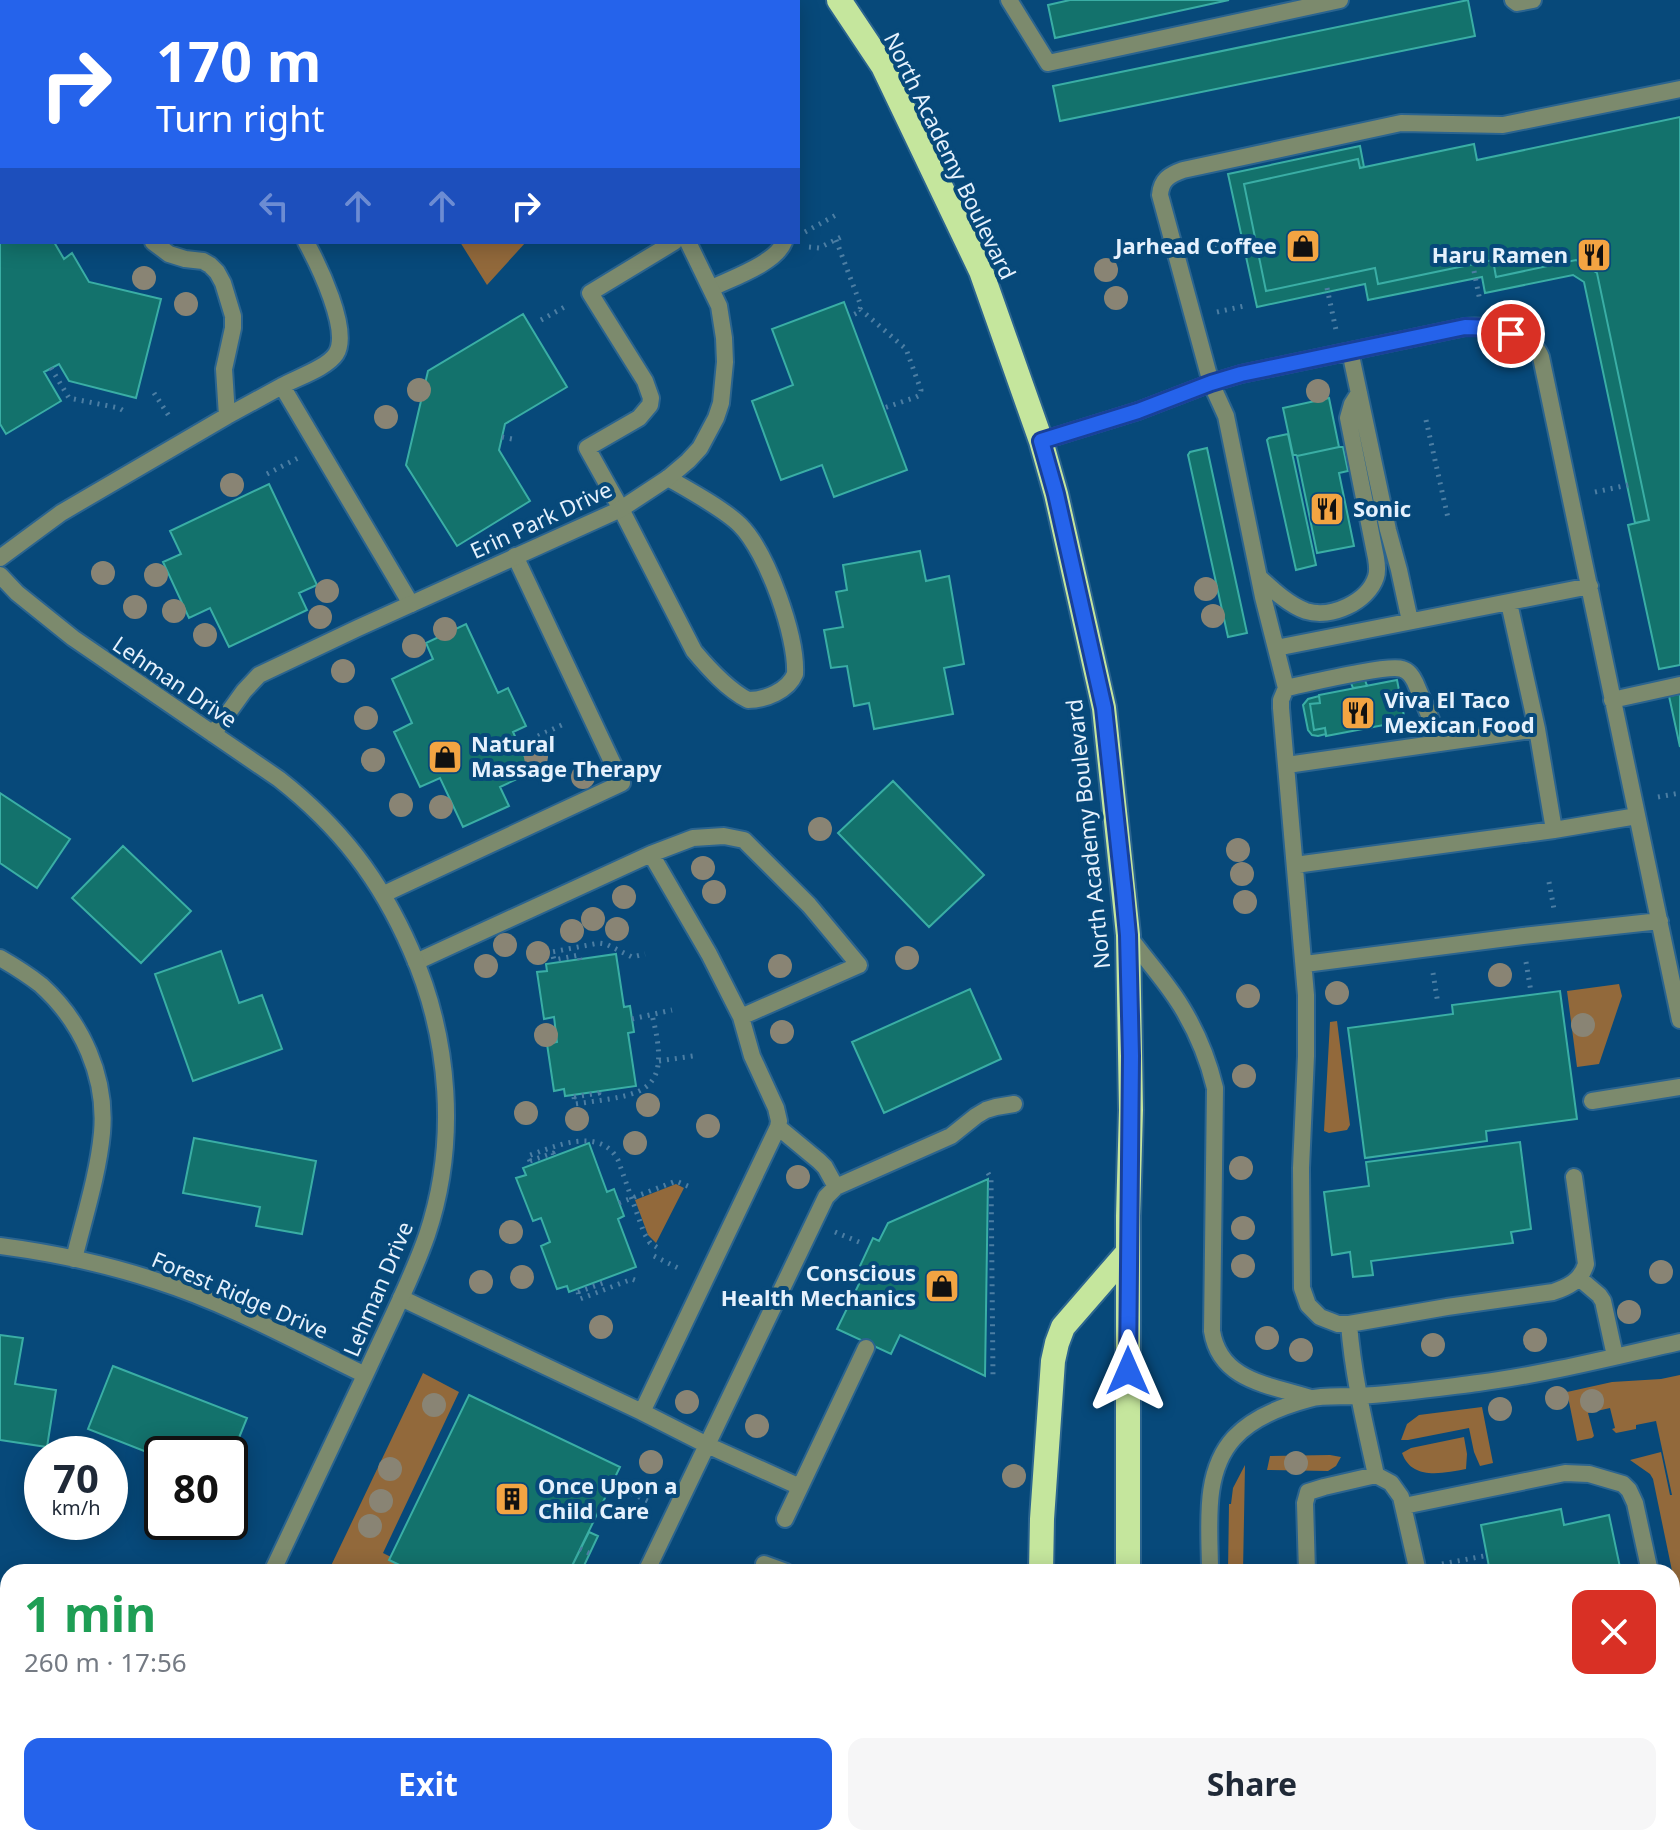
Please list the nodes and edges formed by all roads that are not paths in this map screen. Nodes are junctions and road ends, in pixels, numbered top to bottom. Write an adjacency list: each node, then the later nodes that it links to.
1 (839, 0): 18 (highway, North Academy Boulevard)
2 (1009, 0): 3 (street)
3 (1340, 0)
4 (1513, 0): 5 (street)
5 (1533, 0)
6 (1680, 89): 14 (street)
7 (156, 244): 17 (street)
8 (307, 244): 15 (street)
9 (671, 244): 20 (street)
10 (689, 244): 12 (street, Erin Park Drive)
11 (786, 244): 12 (street)
12 (712, 288): 19 (street, Erin Park Drive)
13 (1346, 352): 14 (street); 16 (street); 25 (street)
14 (1211, 383): 18 (street); 24 (street)
15 (282, 386): 17 (street); 27 (street)
16 (1359, 393): 24 (street); 28 (street)
17 (227, 416): 22 (street)
18 (1041, 441): 43 (highway, North Academy Boulevard)
19 (668, 478): 20 (street, Erin Park Drive); 20 (street)
20 (621, 509): 21 (street, Erin Park Drive)
21 (515, 556): 27 (street, Erin Park Drive); 41 (street)
22 (0, 558)
23 (0, 575): 34 (street, Lehman Drive)
24 (1259, 577): 29 (street)
25 (1590, 586): 26 (street); 32 (street)
26 (1509, 603): 28 (street); 33 (street)
27 (411, 604): 34 (street, Erin Park Drive)
28 (1410, 621): 29 (street)
29 (1276, 648): 31 (street)
30 (1680, 685): 32 (street)
31 (1286, 688): 35 (street); 36 (street)
32 (1612, 700): 37 (street)
33 (1537, 729): 35 (street); 38 (street)
34 (213, 734): 41 (street, Lehman Drive)
35 (1441, 743): 36 (street)
36 (1287, 765): 40 (street)
37 (1637, 816): 38 (street); 42 (street)
38 (1554, 830): 40 (street)
39 (651, 854): 45 (street); 47 (street); 47 (street)
40 (1295, 865): 46 (street)
41 (384, 894): 45 (street, Lehman Drive)
42 (1660, 921): 46 (street); 48 (street)
43 (1128, 935): 56 (highway, North Academy Boulevard); 66 (street)
44 (0, 958): 57 (street)
45 (416, 962): 59 (street, Lehman Drive)
46 (1305, 964): 60 (street)
47 (741, 1017): 52 (street)
48 (1680, 1020)
49 (1680, 1087): 50 (street)
50 (1592, 1101)
51 (1014, 1104): 54 (street)
52 (778, 1127): 54 (street); 67 (street)
53 (1574, 1177): 58 (street)
54 (836, 1187): 68 (street)
55 (0, 1246): 57 (street, Forest Ridge Drive)
56 (1128, 1252): 75 (highway); 76 (highway, North Academy Boulevard)
57 (74, 1259): 64 (street, Forest Ridge Drive)
58 (1579, 1278): 60 (street); 63 (street)
59 (401, 1298): 64 (street, Lehman Drive); 67 (street)
60 (1349, 1324): 65 (street)
61 (1680, 1342): 63 (street)
62 (866, 1348): 70 (street)
63 (1615, 1356): 65 (street)
64 (365, 1375): 73 (street, Lehman Drive)
65 (1358, 1396): 66 (street); 69 (street)
66 (1311, 1398): 77 (street)
67 (642, 1412): 68 (street)
68 (707, 1445): 70 (street); 74 (street)
69 (1376, 1475): 71 (street); 78 (street)
70 (800, 1487): 72 (street)
71 (1404, 1506): 79 (street); 80 (street)
72 (785, 1519)
73 (276, 1564)
74 (650, 1564)
75 (1041, 1564)
76 (1128, 1564)
77 (1210, 1564)
78 (1307, 1564)
79 (1416, 1564)
80 (1648, 1564)

